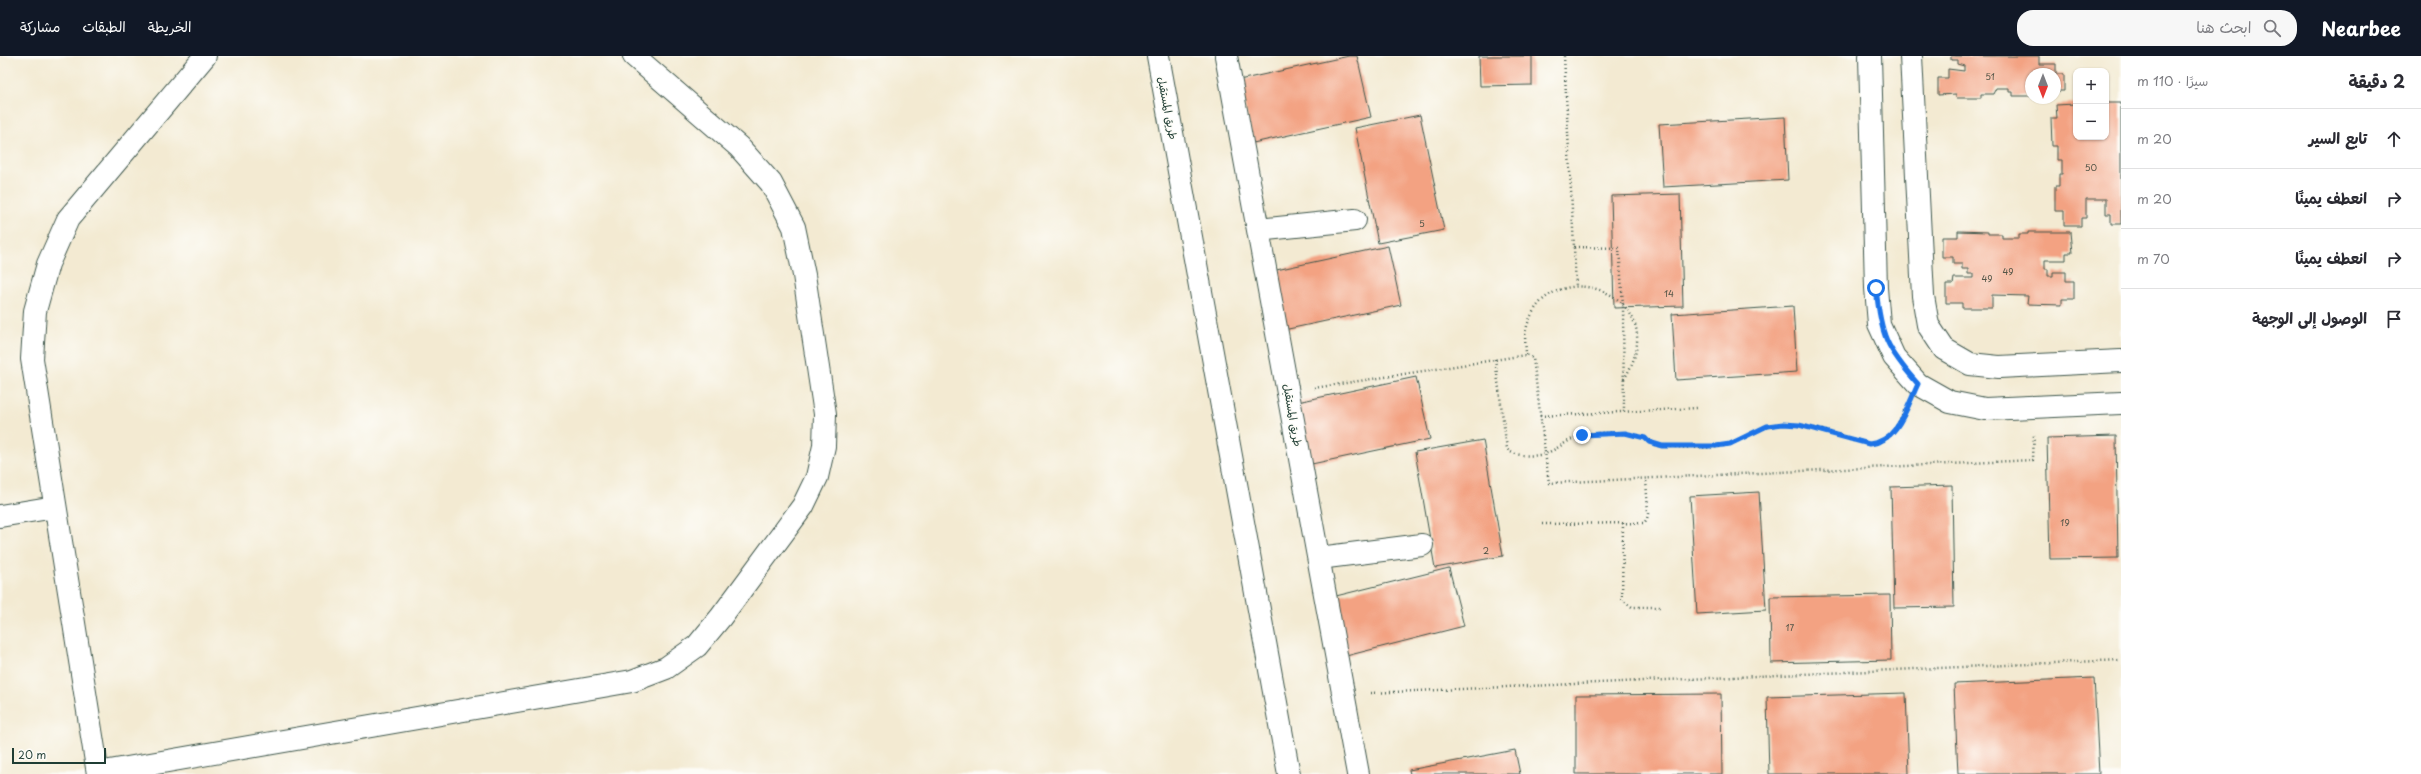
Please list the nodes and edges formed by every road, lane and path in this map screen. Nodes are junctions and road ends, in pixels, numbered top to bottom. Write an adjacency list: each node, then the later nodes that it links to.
1 (634, 56): 35 (street)
2 (1158, 56): 36 (street, طريق المستقبل)
3 (1226, 56): 9 (street, طريق المستقبل)
4 (1564, 56): 10 (path)
5 (1870, 56): 17 (street)
6 (1911, 56): 15 (street)
7 (200, 58): 26 (street)
8 (1355, 220): 9 (street)
9 (1258, 230): 18 (street, طريق المستقبل)
10 (1574, 247): 11 (path); 12 (path)
11 (1576, 286): 12 (path); 13 (path)
12 (1623, 305): 16 (path); 16 (path)
13 (1526, 355): 14 (path); 23 (path)
14 (1495, 359): 18 (path); 24 (path)
15 (2121, 361)
16 (1624, 379): 22 (path)
17 (1918, 384): 20 (street); 24 (path)
18 (1288, 392): 31 (street, طريق المستقبل)
19 (2121, 403): 20 (street)
20 (2034, 407): 25 (path)
21 (1698, 408): 22 (path)
22 (1624, 412): 23 (path)
23 (1540, 416): 24 (path)
24 (1546, 454): 25 (path)
25 (1646, 479): 28 (path)
26 (55, 507): 27 (street); 35 (street)
27 (0, 516)
28 (1622, 523): 29 (path); 32 (path)
29 (1542, 524)
30 (1422, 545): 31 (street)
31 (1319, 558): 34 (street, طريق المستقبل)
32 (1661, 607)
33 (2121, 660): 34 (path)
34 (1344, 694): 37 (street, طريق المستقبل)
35 (98, 774)
36 (1289, 774)
37 (1358, 774)

